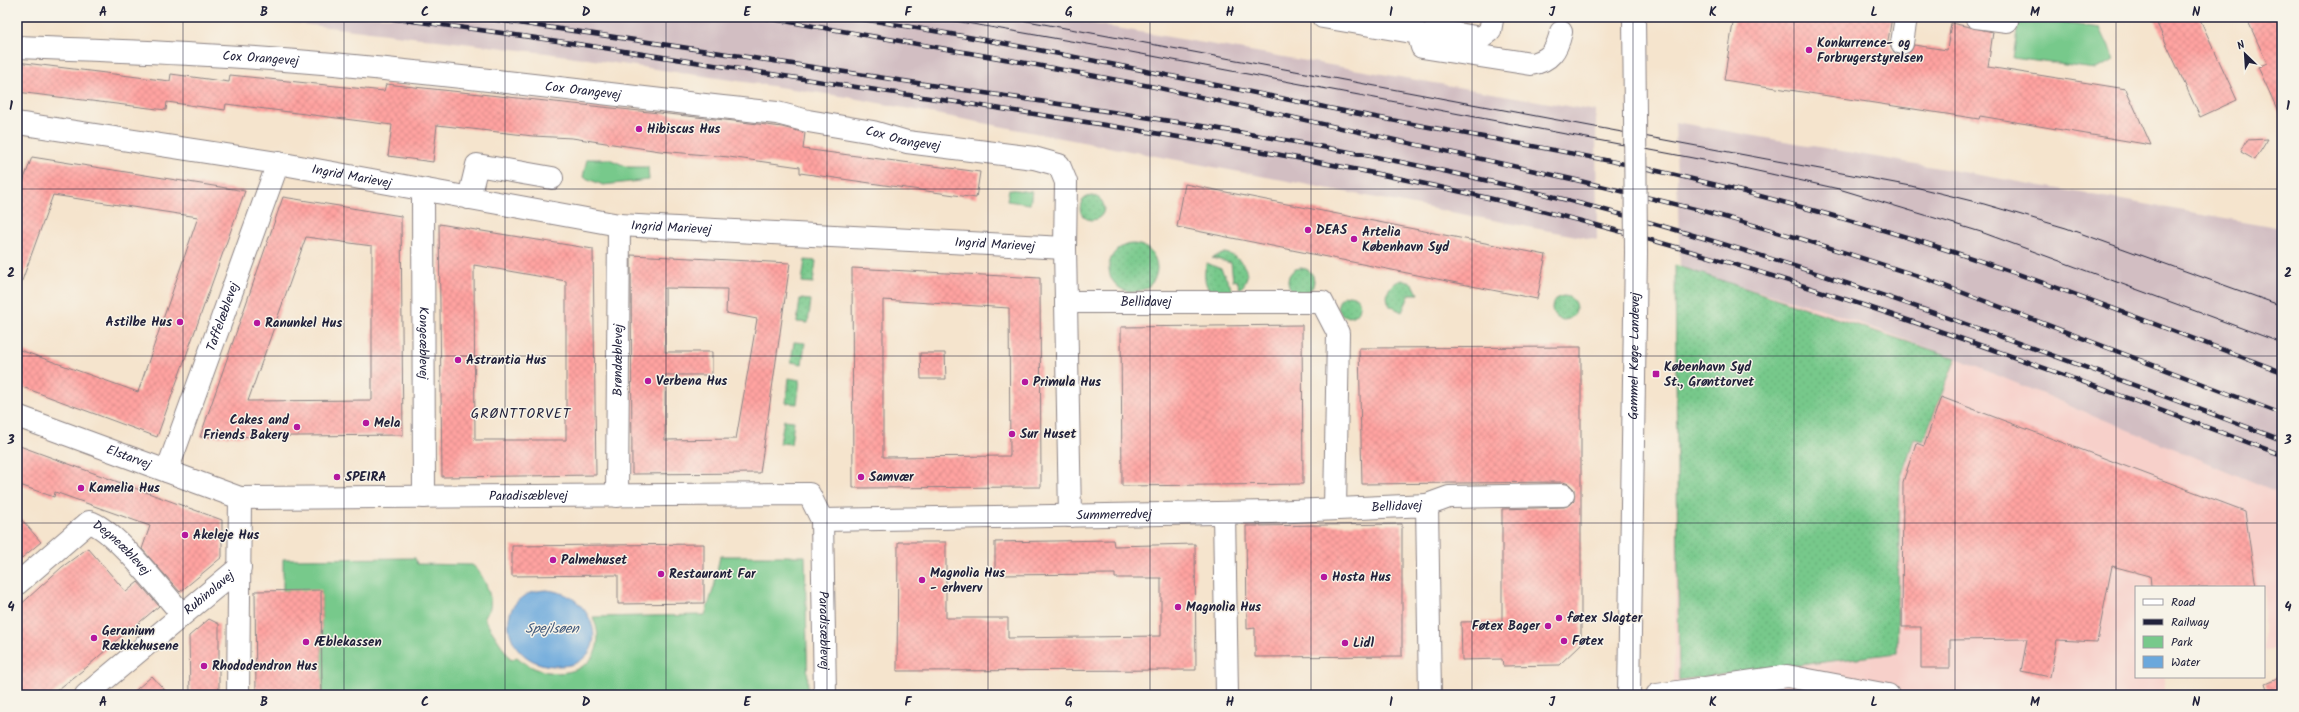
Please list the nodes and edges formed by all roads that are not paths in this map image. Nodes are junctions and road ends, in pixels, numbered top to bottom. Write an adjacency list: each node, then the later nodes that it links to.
1 (1323, 17): 8 (street)
2 (1634, 17): 39 (street, Gammel Køge Landevej, bridge)
3 (1906, 17): 9 (street)
4 (1976, 17): 6 (street)
5 (1492, 20): 7 (street)
6 (2006, 21)
7 (1435, 30)
8 (1561, 32)
9 (1902, 43)
10 (17, 47): 17 (street, Cox Orangevej)
11 (18, 128): 12 (street, Ingrid Marievej)
12 (278, 163): 14 (street, Ingrid Marievej); 20 (street, Taffelæblevej)
13 (552, 178): 15 (street)
14 (423, 190): 15 (street, Ingrid Marievej); 23 (street, Kongeæblevej)
15 (469, 198): 16 (street, Ingrid Marievej)
16 (619, 225): 17 (street, Ingrid Marievej); 22 (street, Brøndæblevej)
17 (1065, 248): 18 (street)
18 (1066, 302): 26 (street, Bellidavej); 28 (street)
19 (17, 416): 20 (street, Elstarvej)
20 (167, 471): 24 (street, Elstarvej)
21 (1563, 495): 25 (street)
22 (617, 496): 23 (street, Paradisæblevej); 29 (street, Paradisæblevej)
23 (424, 497): 24 (street, Paradisæblevej)
24 (240, 498): 30 (street)
25 (1427, 505): 26 (street, Bellidavej); 38 (street, Bellidavej)
26 (1335, 509): 27 (street, Bellidavej)
27 (1224, 513): 28 (street, Summerredvej); 37 (street)
28 (1070, 516): 29 (street, Summerredvej)
29 (822, 520): 36 (street, Paradisæblevej)
30 (240, 566): 32 (street, Rubinolavej); 35 (street)
31 (17, 584): 32 (street, Degneæblevej)
32 (182, 614): 34 (street, Rubinolavej)
33 (1824, 689): 40 (street); 41 (street)
34 (86, 695)
35 (238, 695)
36 (825, 695)
37 (1226, 695)
38 (1430, 695)
39 (1629, 695)
40 (1657, 695)
41 (1888, 695)

